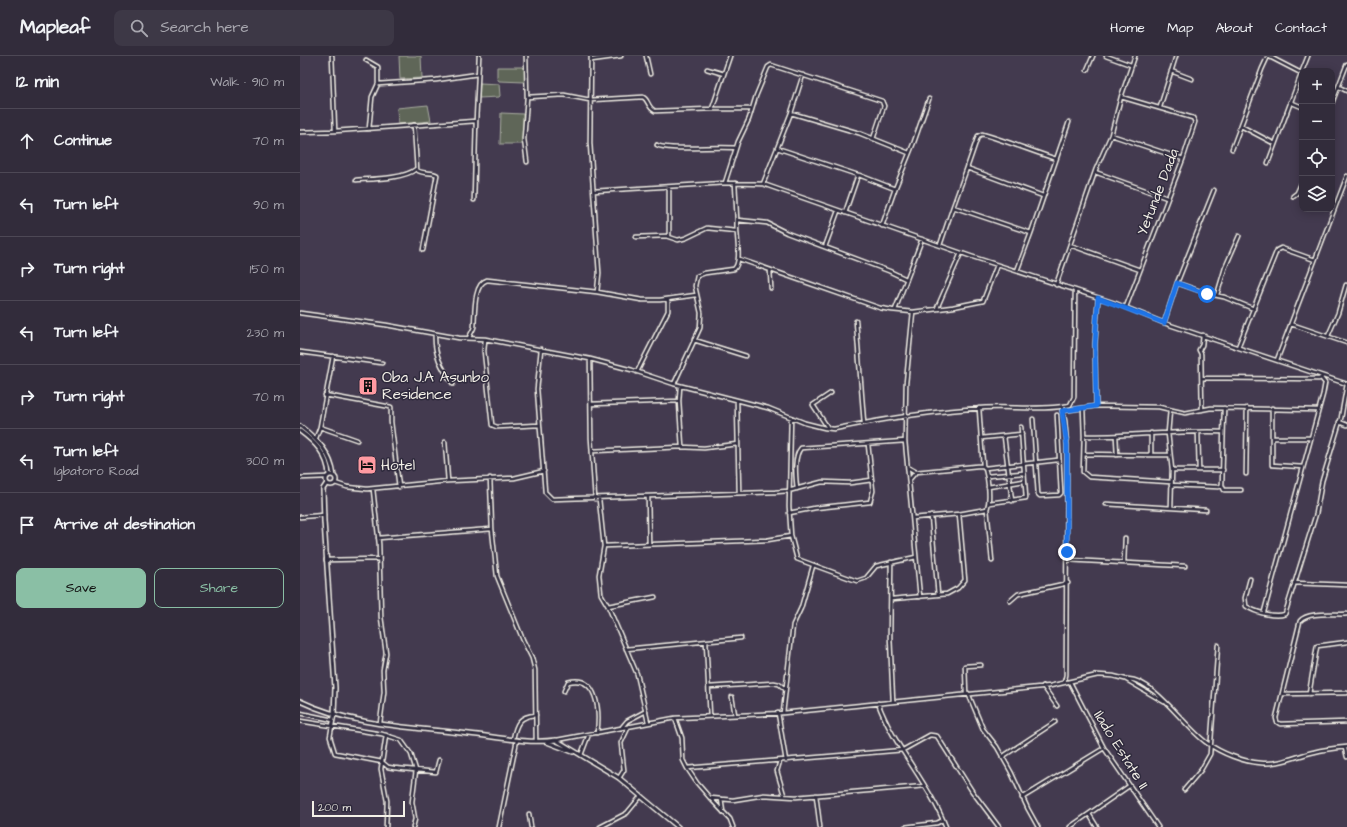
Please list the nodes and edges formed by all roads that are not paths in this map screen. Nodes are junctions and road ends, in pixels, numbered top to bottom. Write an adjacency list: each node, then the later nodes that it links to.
1 (332, 56): 48 (street)
2 (480, 56): 23 (street)
3 (526, 56): 33 (street)
4 (591, 56): 15 (street)
5 (620, 56): 15 (street)
6 (646, 56): 24 (street)
7 (730, 56): 25 (street)
8 (1093, 56): 20 (street)
9 (1106, 56): 17 (street)
10 (1135, 56): 17 (street)
11 (1176, 56): 21 (street)
12 (1268, 56): 22 (street); 46 (street)
13 (1308, 56): 18 (street)
14 (366, 60): 29 (street)
15 (591, 60): 36 (street)
16 (1347, 64): 30 (street)
17 (1131, 66): 34 (street)
18 (1304, 68)
19 (707, 69): 25 (street)
20 (1088, 70)
21 (1171, 71): 27 (street); 39 (street)
22 (1299, 71)
23 (478, 74): 29 (street); 43 (street)
24 (650, 74)
25 (724, 74): 41 (street)
26 (803, 74): 40 (street); 42 (street); 51 (street)
27 (1192, 79)
28 (1299, 80): 37 (street)
29 (378, 84): 47 (street)
30 (1339, 87): 31 (street); 32 (street)
31 (1347, 91)
32 (1335, 96)
33 (527, 97): 36 (street); 60 (street)
34 (1121, 97): 39 (street); 50 (street)
35 (929, 99): 57 (street)
36 (590, 100): 41 (street); 74 (street)
37 (1290, 102): 38 (street); 52 (street)
38 (1299, 106)
39 (1160, 107): 59 (street, Yetunde Dada)
40 (752, 109): 41 (street); 54 (street)
41 (712, 110)
42 (791, 113): 51 (street); 55 (street)
43 (476, 121): 45 (street); 79 (street)
44 (1069, 122): 58 (street)
45 (414, 125): 47 (street); 63 (street)
46 (1241, 126): 52 (street); 56 (street)
47 (369, 129): 48 (street)
48 (335, 131): 49 (street)
49 (300, 132)
50 (1111, 135): 59 (street); 64 (street)
51 (873, 139): 57 (street)
52 (1275, 144): 61 (street)
53 (657, 145): 54 (street)
54 (736, 148): 68 (street)
55 (777, 148): 65 (street); 70 (street)
56 (1232, 149)
57 (910, 153): 73 (street)
58 (1056, 159): 62 (street); 76 (street)
59 (1183, 159): 78 (street, Yetunde Dada)
60 (527, 162)
61 (1268, 163)
62 (967, 168): 76 (street); 80 (street)
63 (416, 169): 67 (street); 94 (street)
64 (1094, 172): 78 (street); 92 (street)
65 (858, 175): 73 (street); 82 (street)
66 (1347, 176): 97 (street)
67 (356, 180)
68 (725, 183): 69 (street); 71 (street)
69 (735, 183): 70 (street); 83 (street)
70 (763, 184): 81 (street)
71 (669, 187): 74 (street); 89 (street)
72 (1299, 188): 77 (street)
73 (895, 189): 84 (street)
74 (594, 190): 108 (street)
75 (1214, 190): 103 (street)
76 (1043, 196): 86 (street)
77 (1293, 196)
78 (1168, 198): 100 (street, Yetunde Dada)
79 (474, 200)
80 (953, 207): 86 (street); 91 (street)
81 (838, 211): 82 (street); 93 (street)
82 (845, 213): 84 (street)
83 (737, 220): 85 (street); 93 (street)
84 (882, 226): 90 (street)
85 (736, 230): 89 (street); 96 (street)
86 (1031, 233): 101 (street)
87 (1239, 236): 110 (street)
88 (636, 237): 89 (street)
89 (670, 237)
90 (922, 239): 91 (street); 102 (street)
91 (940, 245): 95 (street)
92 (1070, 245): 100 (street); 104 (street)
93 (825, 247): 102 (street)
94 (423, 250)
95 (961, 253): 98 (street); 114 (street)
96 (738, 259): 99 (street); 109 (street)
97 (1315, 260): 115 (street); 121 (street)
98 (997, 265): 101 (street); 114 (street)
99 (770, 270): 106 (street); 116 (street)
100 (1140, 270): 113 (street, Yetunde Dada)
101 (1017, 272): 104 (street)
102 (906, 279): 116 (street)
103 (1177, 283): 110 (street); 120 (street)
104 (1056, 285): 107 (street)
105 (1346, 285): 124 (street)
106 (771, 288)
107 (1075, 290): 111 (street); 150 (street)
108 (597, 292): 112 (street); 125 (street)
109 (696, 295): 112 (street); 127 (street)
110 (1217, 295): 115 (street)
111 (1098, 298): 113 (street); 149 (street)
112 (668, 299): 137 (street)
113 (1126, 308): 120 (street)
114 (937, 309): 117 (street)
115 (1254, 309): 129 (street)
116 (895, 310): 117 (street)
117 (913, 312): 160 (street)
118 (300, 313): 122 (street)
119 (856, 321): 165 (street)
120 (1164, 323): 123 (street)
121 (1291, 324): 124 (street); 135 (street)
122 (435, 334): 125 (street); 140 (street)
123 (1203, 335): 129 (street); 139 (street)
124 (1328, 336): 128 (street)
125 (469, 338): 126 (street)
126 (485, 339): 130 (street); 166 (street)
127 (694, 340): 133 (street); 141 (street)
128 (1347, 343)
129 (1238, 347): 135 (street)
130 (541, 349): 134 (street); 166 (street)
131 (300, 352): 132 (street)
132 (333, 356): 136 (street); 145 (street)
133 (746, 356)
134 (590, 359): 137 (street); 148 (street)
135 (1277, 360): 138 (street)
136 (382, 363)
137 (637, 372): 141 (street)
138 (1322, 377): 139 (street); 142 (street); 158 (street)
139 (1202, 378): 157 (street)
140 (453, 384)
141 (674, 384): 143 (street)
142 (1347, 384): 164 (street)
143 (680, 386): 146 (street); 147 (street)
144 (831, 394): 171 (street)
145 (325, 395): 170 (street); 225 (street)
146 (679, 401): 148 (street); 190 (street)
147 (737, 402): 162 (street); 188 (street)
148 (591, 404): 191 (street)
149 (1096, 406): 152 (street); 156 (street)
150 (1062, 407): 151 (street); 159 (street)
151 (979, 408): 160 (street); 182 (street)
152 (1083, 408): 159 (street); 179 (street)
153 (1224, 408): 154 (street); 157 (street); 174 (street)
154 (1247, 408): 155 (street); 210 (street)
155 (1272, 408): 158 (street); 183 (street)
156 (1170, 410): 157 (street); 176 (street)
157 (1202, 410)
158 (1318, 410): 184 (street)
159 (1062, 411): 255 (street)
160 (905, 415): 165 (street); 186 (street)
161 (1057, 415): 196 (street)
162 (791, 417): 171 (street); 230 (street)
163 (1034, 419): 197 (street)
164 (1339, 422): 167 (street); 263 (street)
165 (864, 423): 171 (street)
166 (539, 425): 206 (street)
167 (1347, 425)
168 (300, 426): 181 (street)
169 (1021, 427): 177 (street)
170 (320, 428): 181 (street); 185 (street)
171 (828, 428)
172 (300, 431): 211 (street)
173 (1198, 432): 174 (street); 176 (street); 204 (street)
174 (1223, 432): 205 (street)
175 (1151, 433): 176 (street); 180 (street); 194 (street)
176 (1168, 433): 195 (street)
177 (1022, 434): 178 (street); 198 (street)
178 (1004, 436): 182 (street); 199 (street)
179 (1084, 436): 180 (street); 192 (street)
180 (1116, 436): 193 (street)
181 (316, 438): 212 (street)
182 (981, 438): 200 (street)
183 (1272, 438): 184 (street); 201 (street)
184 (1310, 438): 201 (street)
185 (357, 440)
186 (905, 441): 189 (street); 202 (street)
187 (445, 442): 218 (street)
188 (738, 444): 190 (street); 231 (street)
189 (868, 444): 217 (street); 228 (street)
190 (682, 447): 191 (street)
191 (592, 451): 233 (street)
192 (1084, 454): 193 (street); 223 (street)
193 (1117, 455): 194 (street)
194 (1150, 455): 195 (street)
195 (1170, 456): 203 (street)
196 (1058, 460): 197 (street); 197 (street)
197 (1036, 461): 198 (street)
198 (1023, 463): 199 (street); 208 (street)
199 (1008, 464): 200 (street); 209 (street)
200 (984, 467): 207 (street); 213 (street)
201 (1303, 467): 271 (street)
202 (908, 468): 207 (street); 216 (street)
203 (1172, 470): 204 (street); 223 (street)
204 (1199, 470): 205 (street)
205 (1222, 470): 224 (street)
206 (544, 471): 215 (street); 233 (street)
207 (916, 472): 216 (street)
208 (1024, 473): 209 (street); 219 (street)
209 (1009, 474): 213 (street); 221 (street)
210 (1246, 474)
211 (328, 476): 212 (street); 214 (street); 220 (street)
212 (334, 476): 222 (street)
213 (987, 476): 226 (street)
214 (300, 478)
215 (490, 478): 218 (street); 246 (street)
216 (909, 479): 245 (street)
217 (872, 480): 228 (street); 240 (street)
218 (448, 481): 225 (street)
219 (1024, 481): 221 (street); 234 (street)
220 (327, 483): 222 (street); 242 (street)
221 (1010, 483): 226 (street); 234 (street)
222 (335, 484): 227 (street)
223 (1171, 484): 224 (street); 237 (street)
224 (1222, 485): 229 (street)
225 (399, 487): 227 (street)
226 (988, 487): 235 (street)
227 (373, 489): 248 (street)
228 (798, 489): 230 (street)
229 (1241, 490)
230 (788, 491): 231 (street); 240 (street)
231 (739, 493): 232 (street)
232 (648, 496): 233 (street); 250 (street)
233 (597, 499): 251 (street)
234 (1012, 501): 235 (street)
235 (989, 503): 238 (street)
236 (1106, 504): 237 (street)
237 (1171, 507): 239 (street)
238 (987, 509): 241 (street); 256 (street)
239 (1206, 510)
240 (789, 513): 247 (street)
241 (959, 514): 243 (street); 265 (street)
242 (324, 515): 244 (street); 254 (street)
243 (931, 516): 245 (street); 265 (street)
244 (300, 517)
245 (913, 518): 252 (street)
246 (492, 529): 248 (street); 300 (street)
247 (791, 536): 250 (street); 259 (street)
248 (378, 538): 253 (street)
249 (1125, 538): 258 (street)
250 (649, 544): 251 (street)
251 (604, 546): 270 (street)
252 (916, 557): 257 (street); 267 (street)
253 (379, 559): 254 (street); 308 (street)
254 (326, 560): 298 (street)
255 (1068, 560): 258 (street); 262 (street)
256 (992, 561)
257 (891, 562): 259 (street); 268 (street)
258 (1124, 562): 260 (street)
259 (813, 566): 283 (street)
260 (1185, 566)
261 (1250, 579): 271 (street)
262 (1068, 583): 269 (street); 280 (street)
263 (1294, 583): 264 (street); 271 (street)
264 (1347, 585)
265 (938, 595): 267 (street)
266 (655, 597): 270 (street)
267 (920, 597): 268 (street)
268 (892, 599): 291 (street)
269 (1010, 601)
270 (608, 606): 277 (street)
271 (1264, 612)
272 (1347, 614): 287 (street)
273 (741, 638): 274 (street)
274 (706, 642): 277 (street); 282 (street)
275 (1347, 642): 288 (street)
276 (1218, 645): 319 (street)
277 (626, 649): 294 (street)
278 (981, 665): 286 (street)
279 (1070, 682): 280 (street); 319 (street); 320 (street, Ilado Estate II)
280 (1064, 683): 281 (street)
281 (1043, 686): 286 (street); 293 (street)
282 (709, 687): 283 (street); 301 (street)
283 (786, 689): 295 (street)
284 (564, 691): 312 (street)
285 (1347, 693): 288 (street)
286 (967, 694): 291 (street); 325 (street)
287 (1282, 694): 288 (street); 307 (street)
288 (1309, 694)
289 (732, 697): 299 (street)
290 (300, 701): 298 (street)
291 (893, 701): 292 (street)
292 (878, 702): 295 (street); 322 (street)
293 (1057, 706)
294 (646, 711): 305 (street); 311 (street)
295 (783, 712): 297 (street)
296 (300, 713): 303 (street)
297 (778, 713): 299 (street); 329 (street)
298 (334, 715): 303 (street); 308 (street)
299 (735, 715): 301 (street)
300 (536, 716): 315 (street); 317 (street)
301 (710, 716): 302 (street)
302 (675, 718): 305 (street); 331 (street)
303 (333, 720): 309 (street)
304 (300, 721): 309 (street)
305 (648, 722): 310 (street)
306 (1055, 722): 325 (street)
307 (1347, 722)
308 (380, 723): 315 (street)
309 (331, 726): 314 (street); 330 (street)
310 (629, 726): 311 (street); 333 (street)
311 (622, 728): 312 (street)
312 (597, 732): 313 (street)
313 (590, 734): 316 (street); 324 (street)
314 (386, 735): 330 (street); 332 (street)
315 (515, 739): 317 (street); 349 (street)
316 (556, 740): 318 (street); 323 (street)
317 (536, 741): 318 (street)
318 (546, 742): 323 (street)
319 (1212, 746): 321 (street); 336 (street)
320 (1104, 748): 335 (street, Ilado Estate II); 341 (street)
321 (1346, 748): 326 (street)
322 (903, 750): 329 (street); 334 (street); 357 (street)
323 (575, 753): 324 (street)
324 (581, 756): 333 (street)
325 (1002, 757): 341 (street)
326 (1347, 757)
327 (439, 760): 332 (street)
328 (780, 761): 329 (street); 331 (street); 337 (street)
329 (786, 761)
330 (382, 762): 332 (street); 347 (street)
331 (687, 768): 340 (street)
332 (416, 770): 348 (street)
333 (619, 778): 339 (street)
334 (925, 786): 338 (street); 346 (street)
335 (1129, 786): 345 (street); 361 (street, Ilado Estate II)
336 (1184, 790)
337 (784, 795): 338 (street); 342 (street)
338 (816, 795): 354 (street)
339 (641, 796): 351 (street); 352 (street)
340 (710, 798): 342 (street); 343 (street)
341 (1022, 798): 358 (street)
342 (721, 799): 343 (street)
343 (723, 812): 353 (street)
344 (529, 814): 350 (street)
345 (1089, 814): 359 (street); 360 (street)
346 (943, 820): 355 (street); 356 (street)
347 (386, 827)
348 (413, 827)
349 (499, 827)
350 (531, 827)
351 (600, 827)
352 (678, 827)
353 (733, 827)
354 (820, 827)
355 (905, 827)
356 (946, 827)
357 (999, 827)
358 (1038, 827)
359 (1070, 827)
360 (1097, 827)
361 (1158, 827)

